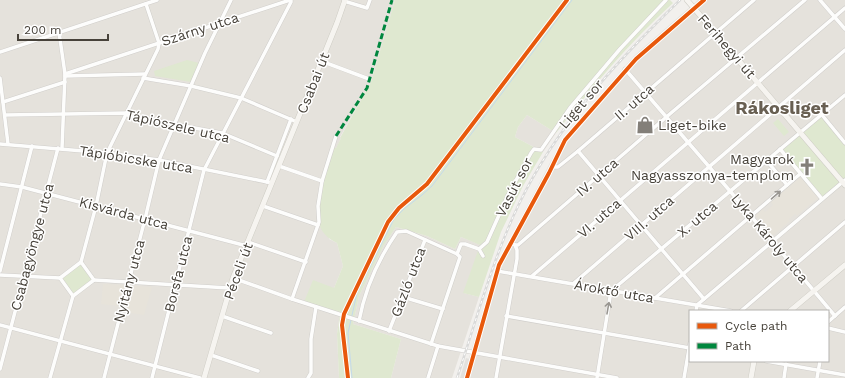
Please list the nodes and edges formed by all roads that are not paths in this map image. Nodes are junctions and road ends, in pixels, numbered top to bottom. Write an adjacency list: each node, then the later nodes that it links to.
1 (157, 0): 12 (street)
2 (231, 0): 16 (street, Nyitány utca)
3 (290, 0): 16 (street, Szárny utca); 35 (street, Borsfa utca)
4 (370, 0): 11 (street)
5 (666, 0): 90 (street, Vasút sor)
6 (687, 0): 13 (main road, Ferihegyi út)
7 (704, 0): 13 (street, Liget sor)
8 (754, 0): 19 (street, II. utca)
9 (805, 0): 23 (street, IV. utca)
10 (820, 0): 15 (street)
11 (345, 1): 24 (main road, Csabai út)
12 (146, 4): 18 (street); 20 (street)
13 (695, 8): 19 (main road, Ferihegyi út); 25 (street, Liget sor)
14 (845, 8): 15 (street, VI. utca)
15 (834, 17): 17 (street); 31 (street, VI. utca)
16 (220, 23): 20 (street, Szárny utca); 32 (street, Nyitány utca)
17 (845, 29)
18 (60, 32): 22 (street); 26 (street, Csabagyöngye utca)
19 (716, 33): 23 (main road, Ferihegyi út); 33 (street, II. utca)
20 (159, 43): 26 (street, Szárny utca); 27 (street)
21 (845, 50): 37 (street, VIII. utca)
22 (0, 52)
23 (737, 58): 31 (main road, Ferihegyi út); 42 (street, IV. utca)
24 (322, 61): 29 (street); 44 (main road, Csabai út)
25 (625, 70): 33 (street, Lyka Károly utca); 63 (street, Liget sor)
26 (65, 75): 27 (street); 30 (street, Csabagyöngye utca)
27 (144, 76): 32 (street); 38 (street)
28 (0, 78): 36 (street)
29 (369, 79)
30 (65, 82): 36 (street); 39 (street, Csabagyöngye utca)
31 (759, 83): 37 (main road, Ferihegyi út); 50 (street, VI. utca)
32 (191, 86): 35 (street); 45 (street, Nyitány utca)
33 (645, 92): 42 (street, Lyka Károly utca); 57 (street, II. utca)
34 (845, 95): 41 (street, X. utca)
35 (241, 98): 43 (street); 47 (street, Borsfa utca)
36 (3, 102): 40 (street)
37 (779, 107): 46 (main road, Ferihegyi út); 64 (street, VIII. utca)
38 (126, 113): 39 (street, Tápiószele utca); 45 (street, Tápiószele utca); 58 (street)
39 (63, 114): 40 (street, Tápiószele utca); 55 (street, Csabagyöngye utca)
40 (5, 115): 53 (street)
41 (822, 115): 46 (street, X. utca); 49 (street)
42 (666, 117): 50 (street, Lyka Károly utca); 67 (street, IV. utca)
43 (291, 119): 44 (street); 59 (street, Csabai út)
44 (297, 122): 62 (main road, Csabai út)
45 (175, 124): 47 (street, Tápiószele utca); 60 (street, Nyitány utca)
46 (800, 132): 56 (street, X. utca); 70 (main road, Ferihegyi út)
47 (222, 134): 59 (street, Tápiószele utca); 65 (street, Borsfa utca)
48 (336, 136): 69 (street)
49 (843, 138): 51 (street)
50 (687, 142): 64 (street, Lyka Károly utca); 77 (street, VI. utca)
51 (845, 143)
52 (0, 144): 53 (street, Tápióbicske utca)
53 (8, 144): 54 (street, Tápióbicske utca)
54 (32, 146): 55 (street, Tápióbicske utca); 73 (street)
55 (60, 148): 58 (street, Tápióbicske utca); 75 (street, Csabagyöngye utca)
56 (780, 149): 61 (street, X. utca); 66 (street)
57 (578, 151): 63 (street, II. utca); 67 (street)
58 (107, 153): 60 (street, Tápióbicske utca); 78 (street)
59 (277, 156): 68 (street, Csabai út)
60 (159, 160): 65 (street, Tápióbicske utca); 81 (street, Nyitány utca)
61 (766, 161): 72 (street); 74 (street, X. utca)
62 (279, 166): 68 (main road, Péceli út); 69 (street)
63 (552, 167): 89 (street, Liget sor)
64 (708, 167): 74 (street, Lyka Károly utca); 84 (street, VIII. utca)
65 (204, 170): 68 (street, Tápióbicske utca); 85 (street, Borsfa utca)
66 (800, 174): 72 (street); 76 (street)
67 (599, 176): 77 (street); 89 (street, IV. utca)
68 (270, 182): 79 (main road, Péceli út)
69 (322, 182): 83 (street)
70 (844, 182): 76 (street)
71 (0, 184): 73 (street, Kisvárda utca)
72 (787, 185): 80 (street, one-way to 72)
73 (22, 187): 75 (street, Kisvárda utca); 98 (street)
74 (730, 191): 80 (street, Lyka Károly utca); 91 (street, X. utca)
75 (46, 193): 78 (street, Kisvárda utca); 103 (street, Csabagyöngye utca)
76 (822, 199): 87 (street)
77 (620, 201): 84 (street); 104 (street, VI. utca)
78 (96, 206): 81 (street, Kisvárda utca); 94 (street)
79 (263, 206): 83 (street); 88 (main road, Péceli út)
80 (751, 216): 87 (street, Lyka Károly utca); 101 (street)
81 (146, 219): 85 (street, Kisvárda utca); 108 (street, Nyitány utca)
82 (845, 222): 97 (street)
83 (318, 225): 95 (street)
84 (641, 225): 91 (street); 109 (street, VIII. utca)
85 (189, 230): 88 (street, Kisvárda utca); 110 (street, Borsfa utca)
86 (424, 240): 92 (street); 115 (street, Gázló utca); 130 (street, Gázló utca)
87 (772, 241): 97 (street, Lyka Károly utca); 118 (street)
88 (247, 244): 95 (street, Kisvárda utca); 106 (main road, Péceli út)
89 (513, 244): 99 (street, Liget sor); 100 (street)
90 (480, 249): 92 (street); 93 (street)
91 (661, 249): 101 (street); 112 (street, X. utca)
92 (458, 255): 122 (street)
93 (483, 256)
94 (81, 262): 105 (street); 107 (street)
95 (306, 262): 117 (street)
96 (845, 265): 113 (main road)
97 (793, 266): 113 (street, Lyka Károly utca); 125 (street)
98 (0, 270)
99 (497, 271): 100 (street, Ároktő utca); 143 (street, Liget sor)
100 (514, 273): 104 (street, Ároktő utca); 128 (street)
101 (683, 274): 116 (street); 118 (street)
102 (0, 275): 103 (street)
103 (24, 276): 105 (street); 133 (street, Csabagyöngye utca)
104 (532, 276): 109 (street, Ároktő utca)
105 (60, 278): 114 (street)
106 (233, 278): 111 (main road, Péceli út); 117 (street)
107 (94, 280): 108 (street); 114 (street)
108 (128, 282): 110 (street); 145 (street, Nyitány utca)
109 (574, 283): 112 (street, Ároktő utca)
110 (175, 284): 111 (street); 152 (street, Borsfa utca)
111 (229, 288): 127 (main road, Péceli út)
112 (611, 291): 116 (street, Ároktő utca); 136 (street, one-way to 112)
113 (814, 291): 126 (main road); 129 (street, Lyka Károly utca)
114 (73, 296): 139 (street)
115 (403, 296): 122 (street); 135 (street, Gázló utca)
116 (655, 298): 119 (street, Ároktő utca)
117 (292, 299): 120 (street)
118 (704, 299): 119 (street)
119 (696, 305): 123 (street); 124 (street, Ároktő utca)
120 (316, 307): 130 (street); 163 (street)
121 (845, 307): 129 (street)
122 (443, 308): 140 (street)
123 (696, 310)
124 (725, 310)
125 (742, 310)
126 (791, 310)
127 (222, 316): 138 (street); 146 (main road, Péceli út)
128 (506, 316): 136 (street); 147 (street)
129 (835, 316): 131 (street)
130 (358, 321): 135 (street)
131 (829, 321)
132 (0, 325): 133 (street)
133 (11, 328): 139 (street); 153 (street, Csabagyöngye utca)
134 (829, 328): 137 (street)
135 (389, 331): 140 (street)
136 (604, 332): 142 (street); 157 (street)
137 (845, 332)
138 (271, 333)
139 (60, 342): 145 (street); 158 (street)
140 (431, 344): 141 (street)
141 (438, 346): 143 (street); 164 (street)
142 (689, 348)
143 (475, 353): 147 (street); 165 (street, Liget sor)
144 (689, 353): 168 (street)
145 (110, 354): 152 (street); 159 (street, Nyitány utca)
146 (211, 355): 154 (street); 162 (main road, Péceli út)
147 (499, 357): 157 (street); 166 (street)
148 (754, 362): 169 (main road)
149 (773, 362): 151 (street)
150 (820, 362): 155 (street)
151 (786, 364): 155 (street); 170 (street)
152 (155, 366): 160 (street, Borsfa utca); 161 (street)
153 (0, 369)
154 (258, 371)
155 (818, 371): 156 (street); 171 (street)
156 (845, 375)
157 (597, 376): 167 (street)
158 (50, 378)
159 (104, 378)
160 (152, 378)
161 (200, 378)
162 (204, 378)
163 (308, 378)
164 (428, 378)
165 (467, 378)
166 (496, 378)
167 (618, 378)
168 (684, 378)
169 (751, 378)
170 (784, 378)
171 (817, 378)

